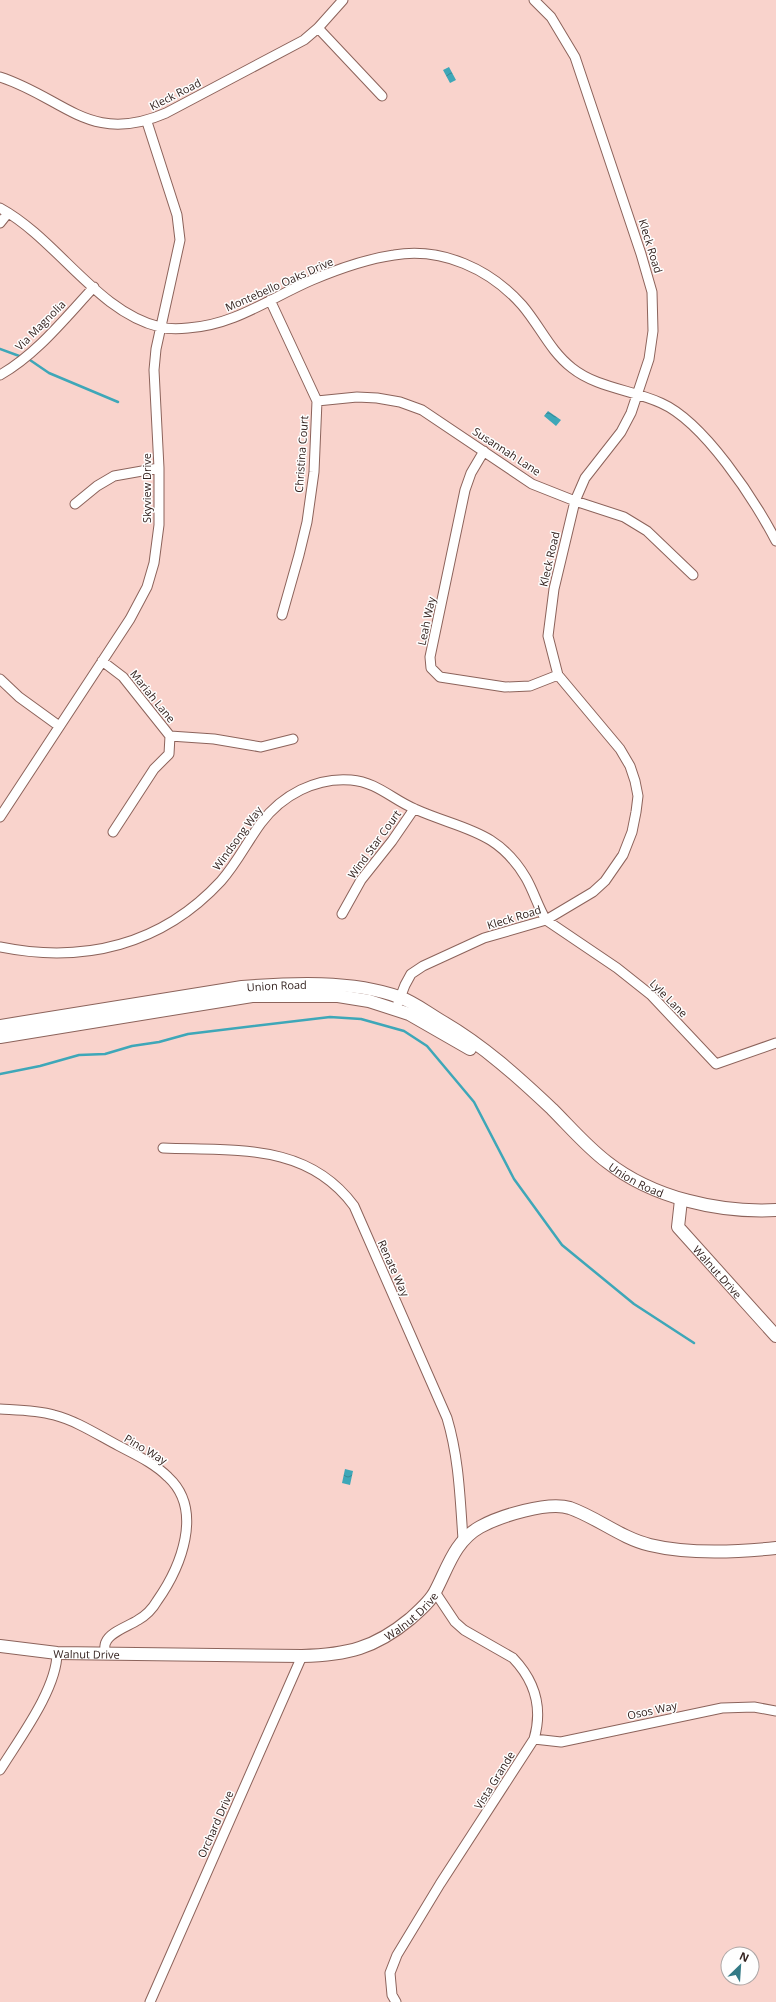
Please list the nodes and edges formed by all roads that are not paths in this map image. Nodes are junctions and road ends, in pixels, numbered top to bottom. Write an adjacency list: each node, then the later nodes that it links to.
1 (343, 0): 3 (street, Kleck Road)
2 (534, 0): 13 (street, Kleck Road)
3 (318, 28): 5 (street); 6 (street, Kleck Road)
4 (0, 77): 6 (street, Kleck Road)
5 (382, 96)
6 (147, 122): 11 (street, Skyview Drive)
7 (4, 210): 8 (street); 9 (street, Montebello Oaks Drive)
8 (0, 223)
9 (94, 287): 11 (street, Montebello Oaks Drive); 12 (street, Via Magnolia)
10 (270, 300): 11 (street, Montebello Oaks Drive); 13 (street, Montebello Oaks Drive); 14 (street, Christina Court)
11 (161, 328): 16 (street, Skyview Drive)
12 (0, 375)
13 (638, 394): 17 (street, Kleck Road); 19 (street, Montebello Oaks Drive)
14 (316, 401): 15 (street, Susannah Lane); 21 (street, Christina Court)
15 (484, 451): 17 (street, Susannah Lane); 23 (street, Leah Way)
16 (159, 468): 18 (street); 22 (street, Skyview Drive)
17 (575, 501): 20 (street, Susannah Lane); 23 (street, Kleck Road)
18 (75, 504)
19 (776, 541)
20 (693, 574)
21 (282, 615)
22 (102, 660): 25 (street, Skyview Drive); 26 (street, Mariah Lane)
23 (558, 675): 32 (street, Kleck Road)
24 (0, 679): 25 (street)
25 (60, 726): 29 (street, Skyview Drive)
26 (170, 736): 27 (street); 30 (street, Mariah Lane)
27 (293, 739)
28 (414, 809): 31 (street, Wind Star Court); 32 (street, Windsong Way); 33 (street, Windsong Way)
29 (0, 817)
30 (113, 832)
31 (342, 914)
32 (546, 920): 34 (street, Kleck Road); 37 (street, Lyle Lane)
33 (0, 947)
34 (398, 1003): 35 (main road, Union Road); 36 (main road, Union Road); 39 (main road, Union Road)
35 (0, 1026)
36 (0, 1037)
37 (776, 1043)
38 (163, 1148): 43 (street, Renate Way)
39 (681, 1200): 40 (main road, Union Road); 41 (main road, Walnut Drive)
40 (776, 1210)
41 (776, 1336)
42 (0, 1409): 48 (street, Pino Way)
43 (463, 1539): 44 (main road, Walnut Drive); 45 (main road, Walnut Drive)
44 (776, 1548)
45 (435, 1592): 49 (main road, Walnut Drive); 51 (street, Vista Grande)
46 (0, 1646): 47 (main road, Walnut Drive)
47 (57, 1653): 48 (main road, Walnut Drive); 52 (street)
48 (105, 1654): 49 (main road, Walnut Drive)
49 (302, 1656): 53 (street, Orchard Drive)
50 (776, 1711): 51 (street, Osos Way)
51 (534, 1738): 54 (street, Vista Grande)
52 (0, 1770)
53 (150, 2002)
54 (396, 2002)

